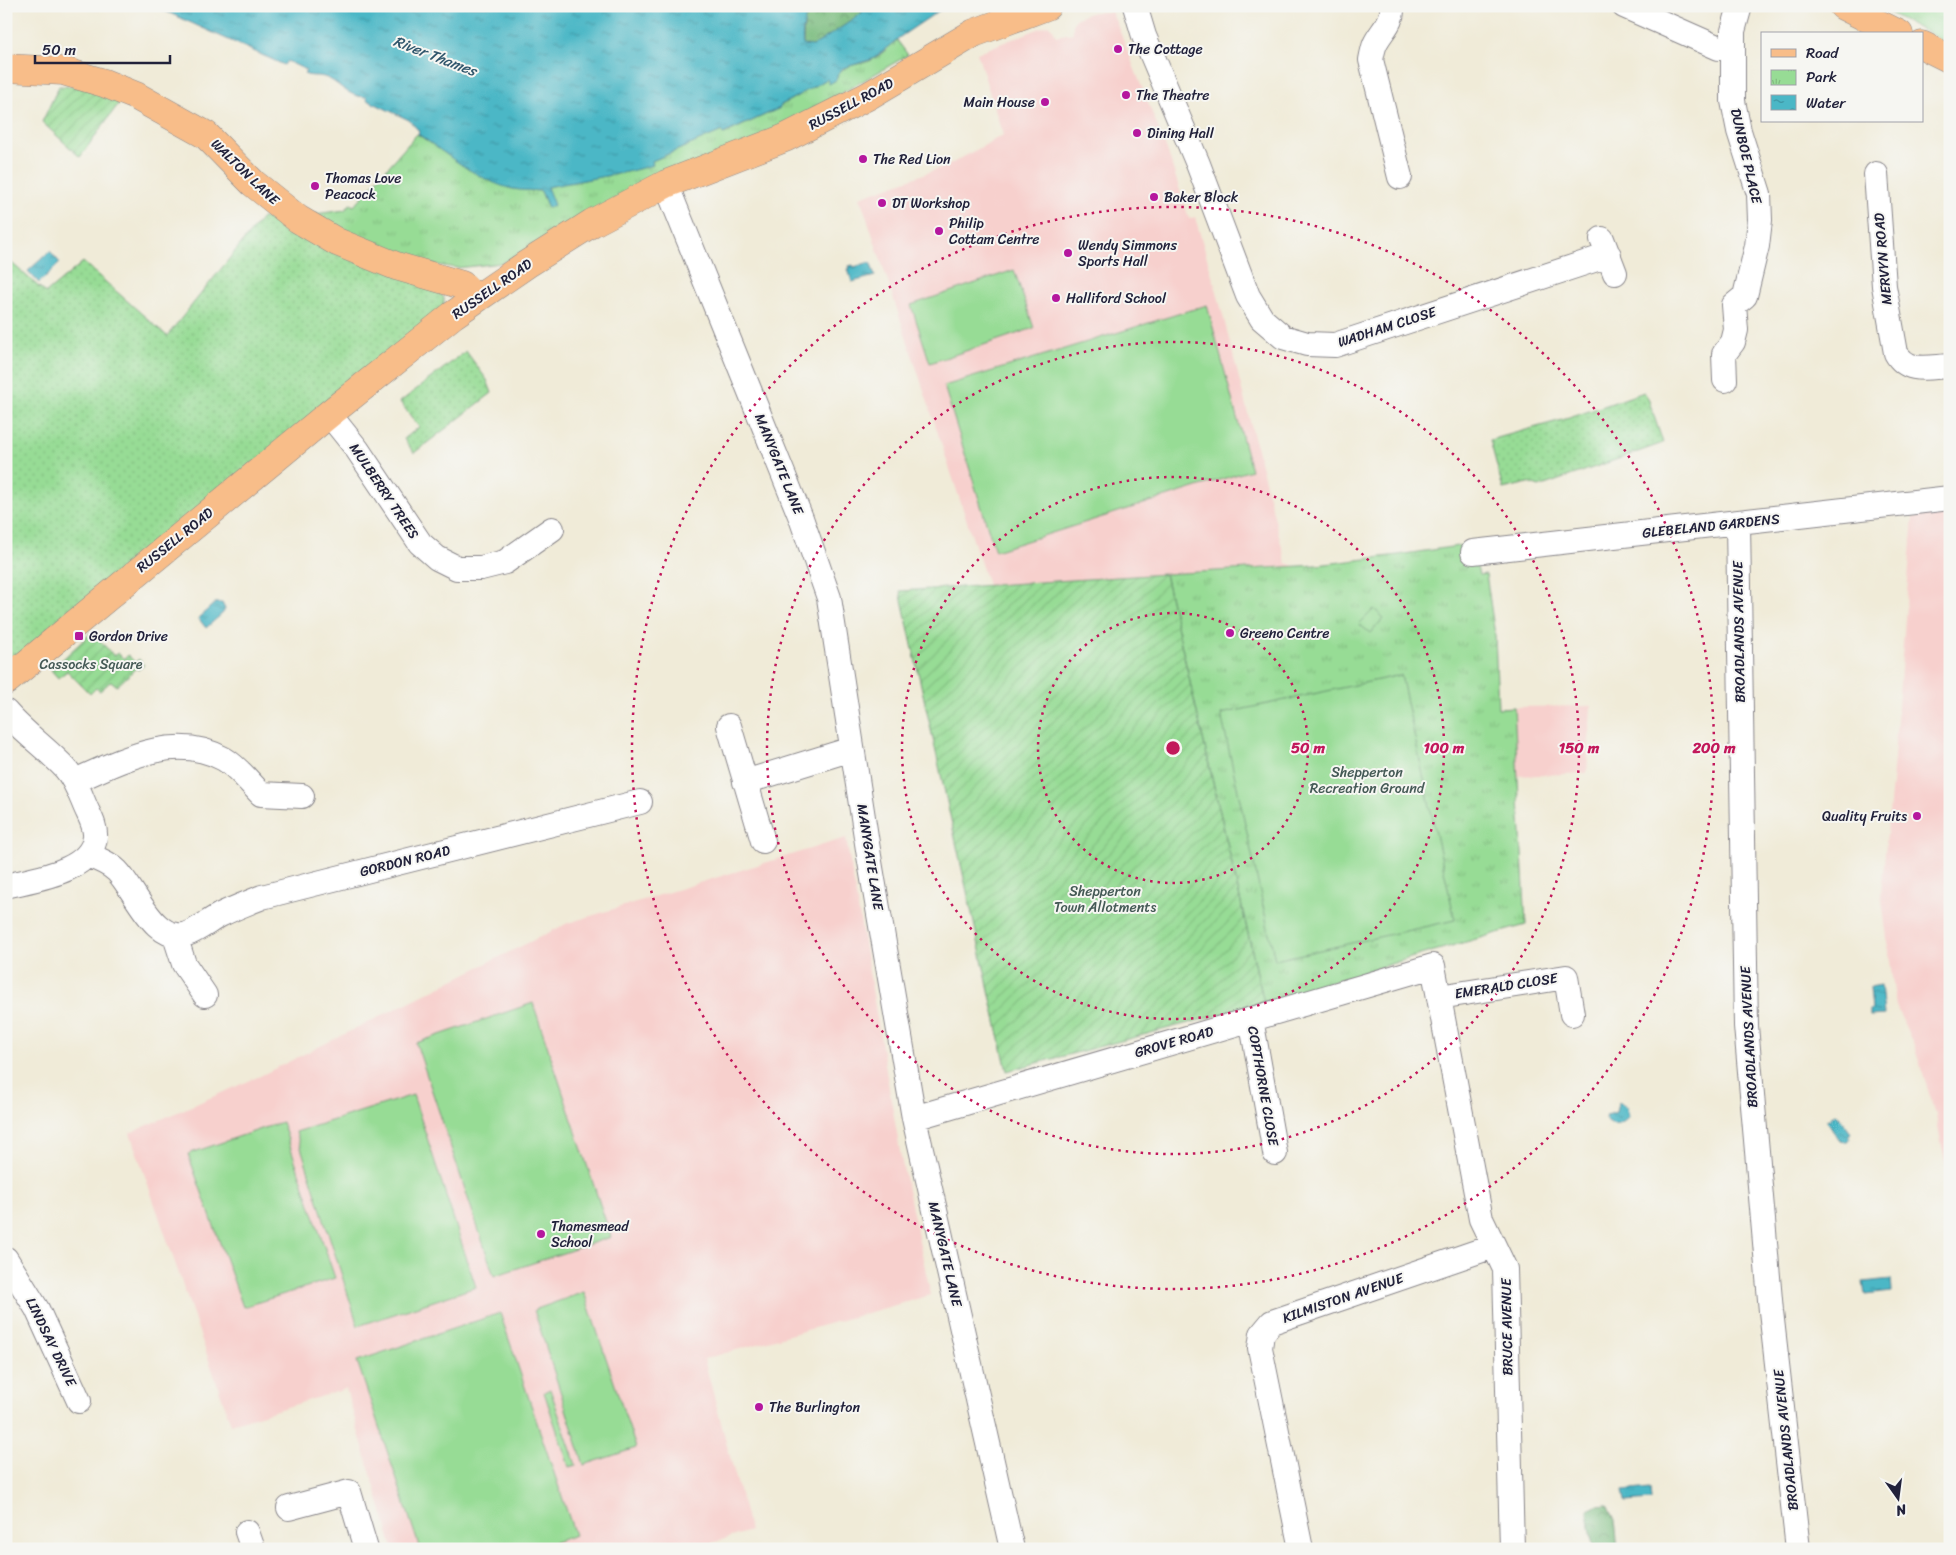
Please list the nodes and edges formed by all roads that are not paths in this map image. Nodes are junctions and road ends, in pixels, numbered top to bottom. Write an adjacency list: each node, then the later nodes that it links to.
1 (1047, 6): 14 (main road, RUSSELL ROAD)
2 (1135, 6): 15 (street, WADHAM CLOSE)
3 (1392, 6): 13 (street)
4 (1624, 6): 8 (street)
5 (1740, 6): 8 (street, DUNBOE PLACE)
6 (1843, 6): 7 (main road)
7 (1895, 32)
8 (1732, 46): 18 (street, DUNBOE PLACE)
9 (1924, 46): 10 (main road)
10 (1950, 59)
11 (6, 68): 16 (main road, WALTON LANE)
12 (1876, 174): 17 (street, MERVYN ROAD)
13 (1400, 177)
14 (666, 184): 16 (main road, RUSSELL ROAD); 27 (street, MANYGATE LANE)
15 (1609, 256)
16 (476, 299): 19 (main road, RUSSELL ROAD)
17 (1950, 366)
18 (1724, 380)
19 (329, 414): 22 (street, MULBERRY TREES); 24 (main road, RUSSELL ROAD)
20 (1950, 498): 21 (street, GLEBELAND GARDENS)
21 (1738, 523): 23 (street, GLEBELAND GARDENS); 51 (street, BROADLANDS AVENUE)
22 (552, 529)
23 (1473, 552)
24 (6, 681)
25 (6, 712): 28 (street)
26 (729, 726): 29 (street)
27 (852, 749): 29 (street); 41 (street, MANYGATE LANE)
28 (75, 781): 30 (street); 33 (street)
29 (745, 782): 32 (street)
30 (302, 796)
31 (640, 802): 35 (street, GORDON ROAD)
32 (763, 841)
33 (87, 855): 34 (street); 35 (street)
34 (10, 878)
35 (175, 936): 37 (street)
36 (1433, 966): 38 (street, BRUCE AVENUE); 40 (street, GROVE ROAD)
37 (205, 995)
38 (1439, 997): 39 (street, EMERALD CLOSE); 43 (street, BRUCE AVENUE)
39 (1572, 1014)
40 (1251, 1019): 41 (street, GROVE ROAD); 42 (street, COPTHORNE CLOSE)
41 (914, 1118): 48 (street, MANYGATE LANE)
42 (1275, 1153)
43 (1494, 1246): 49 (street, KILMISTON AVENUE); 50 (street, BRUCE AVENUE)
44 (6, 1259): 45 (street, LINDSAY DRIVE)
45 (79, 1401)
46 (289, 1508): 47 (street)
47 (366, 1549)
48 (1012, 1549)
49 (1301, 1549)
50 (1512, 1549)
51 (1798, 1549)

